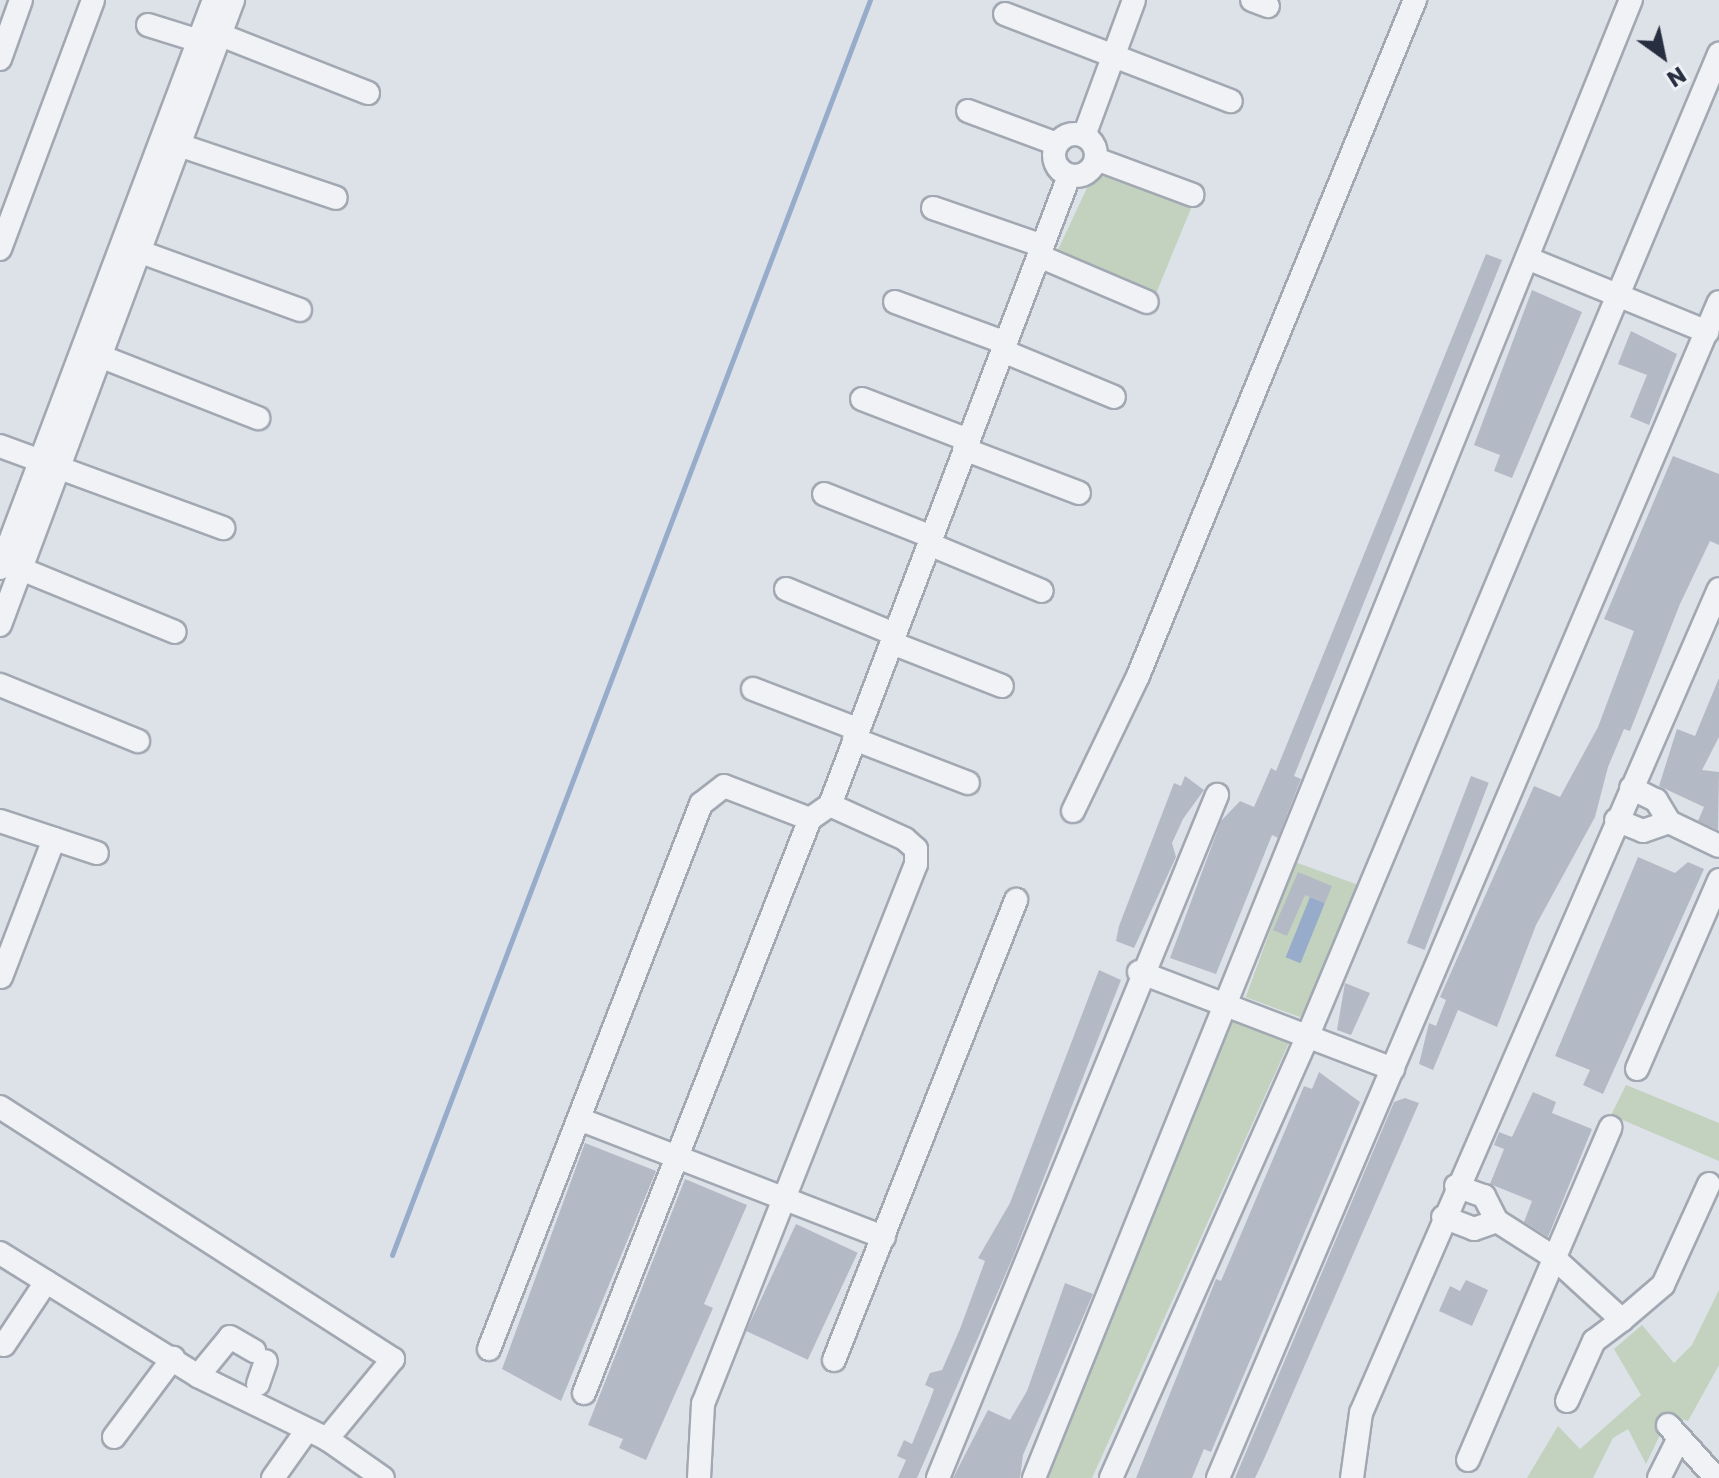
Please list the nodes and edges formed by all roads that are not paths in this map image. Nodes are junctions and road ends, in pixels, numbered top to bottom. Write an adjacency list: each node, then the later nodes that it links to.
1 (21, 0): 13 (street)
2 (93, 0): 26 (street)
3 (214, 0): 10 (street)
4 (233, 0): 10 (street)
5 (1134, 0): 12 (street)
6 (1415, 0): 63 (street)
7 (1631, 0): 28 (street)
8 (1005, 14): 12 (street)
9 (148, 25): 10 (street)
10 (207, 35): 14 (street); 18 (street)
11 (1719, 54): 29 (street)
12 (1113, 55): 15 (street); 17 (street)
13 (0, 59)
14 (368, 93)
15 (1231, 101)
16 (968, 111): 19 (street)
17 (1084, 136): 19 (street); 20 (street)
18 (170, 142): 23 (street); 25 (street)
19 (1057, 144): 21 (street)
20 (1096, 159): 21 (street); 22 (street)
21 (1069, 176): 27 (street)
22 (1193, 195)
23 (336, 198)
24 (933, 208): 27 (street)
25 (131, 248): 33 (street); 36 (street)
26 (0, 249)
27 (1041, 251): 31 (street); 35 (street)
28 (1527, 258): 29 (street); 75 (street)
29 (1619, 294): 34 (street); 76 (street)
30 (895, 302): 35 (street)
31 (1147, 302)
32 (1719, 302): 34 (street)
33 (300, 310)
34 (1707, 332): 77 (street)
35 (1004, 347): 37 (street); 40 (street)
36 (91, 353): 39 (street); 42 (street)
37 (1114, 397)
38 (862, 399): 40 (street)
39 (258, 418)
40 (966, 444): 43 (street); 46 (street)
41 (0, 446): 42 (street)
42 (50, 465): 45 (street); 47 (street)
43 (1079, 493)
44 (824, 494): 46 (street)
45 (223, 528)
46 (931, 540): 50 (street); 53 (street)
47 (6, 565): 51 (street); 52 (street)
48 (786, 589): 53 (street)
49 (1719, 589): 60 (street)
50 (1042, 591)
51 (0, 625)
52 (175, 632)
53 (893, 638): 55 (street); 57 (street)
54 (0, 685): 58 (street)
55 (1002, 686)
56 (753, 689): 57 (street)
57 (856, 734): 59 (street); 62 (street)
58 (138, 741)
59 (968, 783)
60 (1631, 788): 65 (street); 67 (street)
61 (1217, 795): 73 (street)
62 (830, 805): 64 (street); 85 (street)
63 (1073, 811)
64 (810, 819): 80 (street); 82 (street)
65 (1616, 820): 67 (street); 84 (street)
66 (0, 821): 68 (street)
67 (1669, 822): 69 (street)
68 (54, 839): 70 (street); 74 (street)
69 (1719, 846)
70 (97, 853)
71 (1719, 880): 78 (street)
72 (1016, 900): 88 (street)
73 (1139, 972): 75 (street); 108 (street)
74 (1, 977)
75 (1224, 1004): 76 (street); 109 (street)
76 (1308, 1035): 77 (street); 110 (street)
77 (1393, 1069): 111 (street)
78 (1637, 1069)
79 (0, 1107): 101 (street)
80 (579, 1119): 82 (street); 94 (street)
81 (1611, 1127): 90 (street)
82 (675, 1159): 85 (street); 99 (street)
83 (1709, 1184): 92 (street)
84 (1456, 1186): 86 (street); 87 (street)
85 (781, 1196): 88 (street); 107 (street)
86 (1443, 1217): 87 (street); 112 (street)
87 (1497, 1221): 90 (street)
88 (884, 1237): 96 (street)
89 (0, 1253): 91 (street)
90 (1552, 1256): 92 (street); 103 (street)
91 (46, 1282): 93 (street); 95 (street)
92 (1622, 1320): 100 (street)
93 (4, 1345)
94 (489, 1349)
95 (173, 1358): 97 (street); 102 (street)
96 (834, 1360)
97 (198, 1376): 98 (street); 101 (street)
98 (258, 1384)
99 (584, 1393)
100 (1567, 1401)
101 (316, 1436): 105 (street); 106 (street)
102 (114, 1437)
103 (1468, 1460)
104 (1717, 1477): 113 (street)
105 (273, 1478)
106 (383, 1478)
107 (699, 1478)
108 (938, 1478)
109 (1034, 1478)
110 (1111, 1478)
111 (1218, 1478)
112 (1352, 1478)
113 (1659, 1478)

